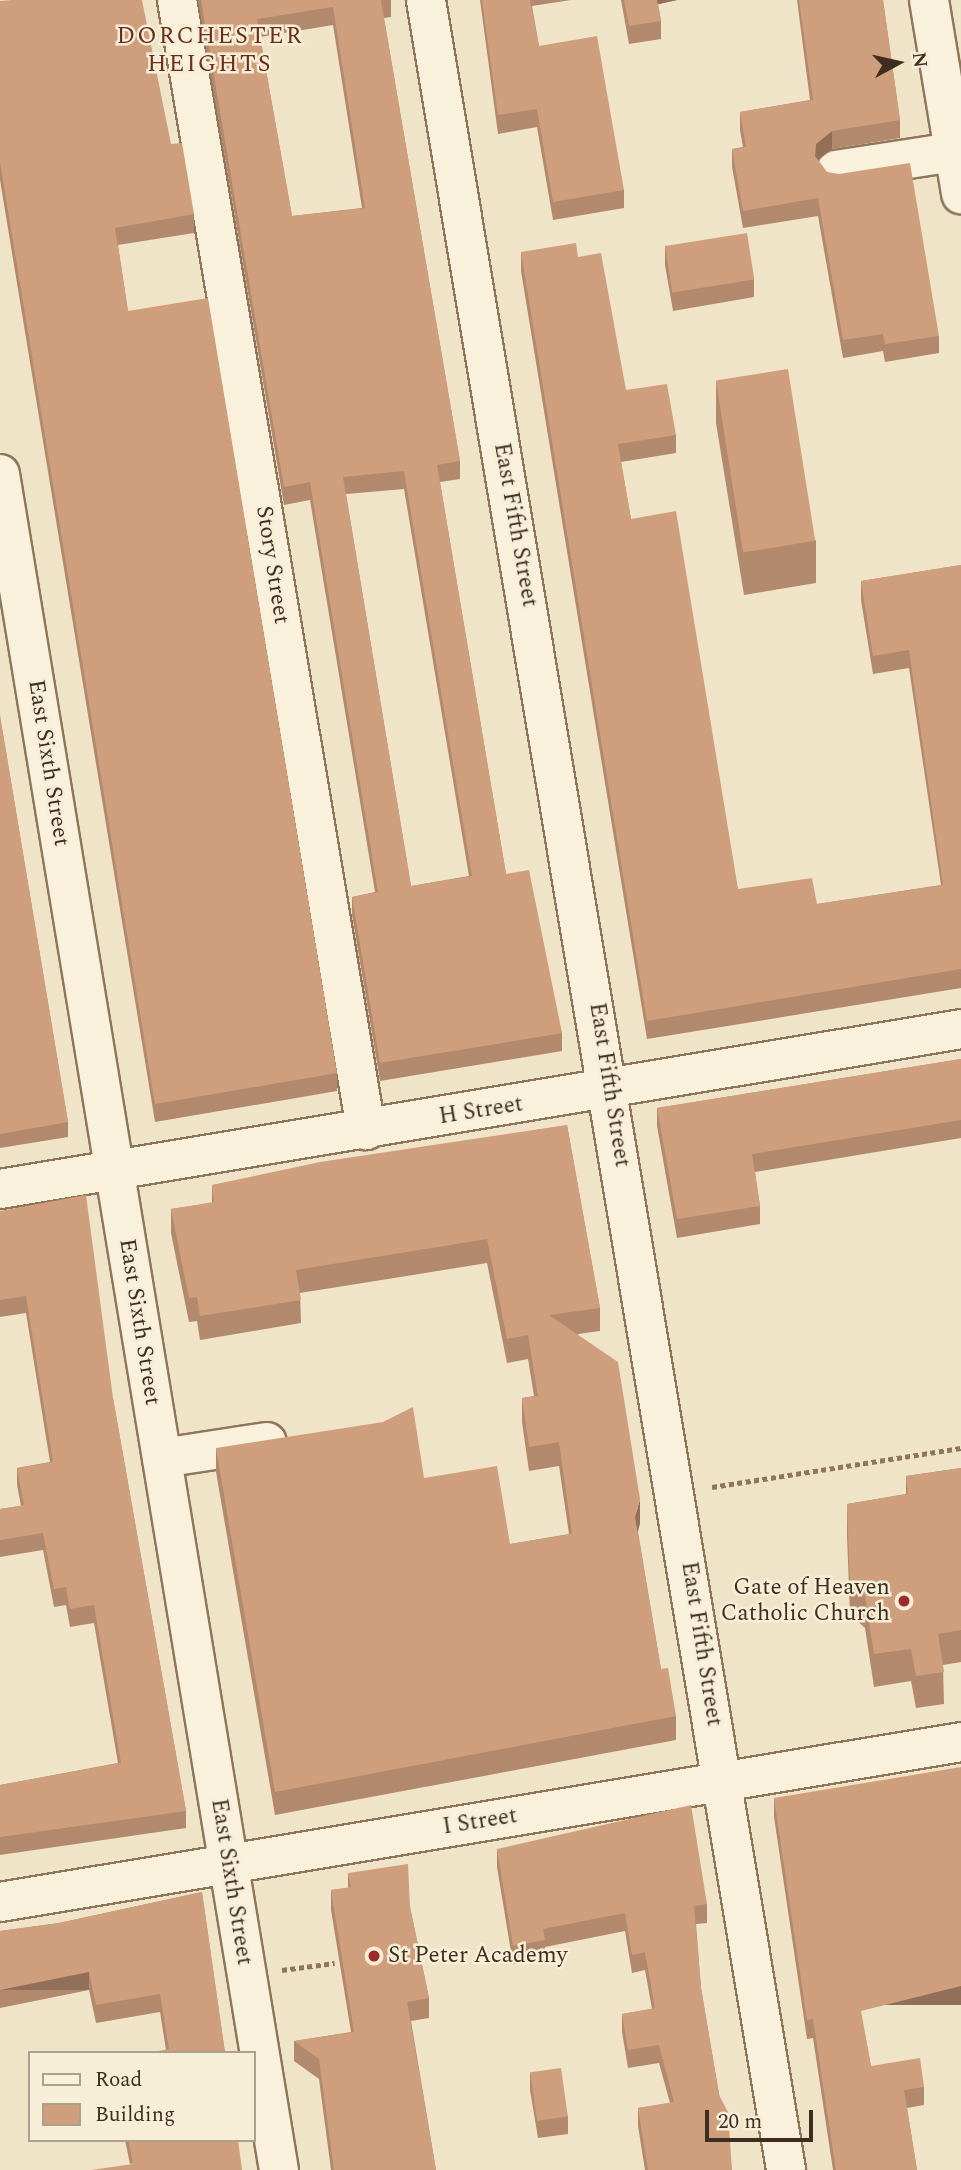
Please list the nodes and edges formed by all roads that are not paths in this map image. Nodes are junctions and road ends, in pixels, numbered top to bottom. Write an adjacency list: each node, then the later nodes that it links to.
1 (177, 0): 10 (street, Story Street)
2 (426, 0): 9 (street, East Fifth Street)
3 (929, 0): 4 (street)
4 (954, 152): 5 (street); 6 (street)
5 (836, 170)
6 (961, 194)
7 (0, 474): 11 (street, East Sixth Street)
8 (961, 1028): 9 (street, H Street)
9 (610, 1090): 10 (street, H Street); 16 (street, East Fifth Street)
10 (366, 1130): 11 (street, H Street)
11 (114, 1170): 12 (street, H Street); 14 (street, East Sixth Street)
12 (0, 1189)
13 (298, 1437): 14 (street)
14 (162, 1458): 17 (street, East Sixth Street)
15 (961, 1742): 16 (street, I Street)
16 (723, 1782): 17 (street, I Street); 20 (street, East Fifth Street)
17 (229, 1864): 18 (street, I Street); 19 (street, East Sixth Street)
18 (0, 1902)
19 (279, 2170)
20 (786, 2170)

